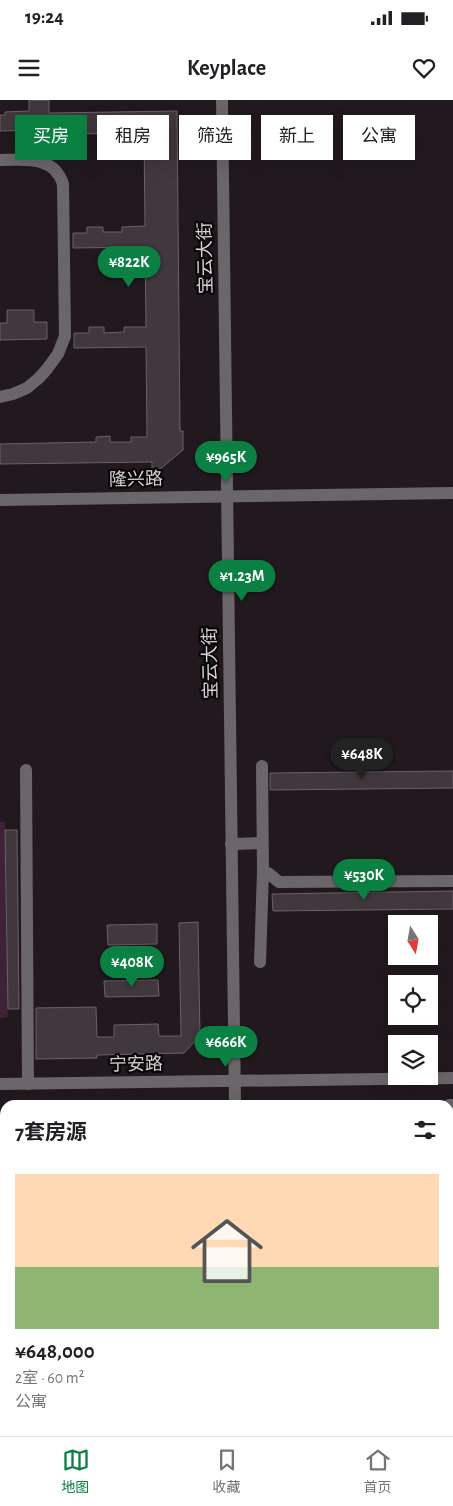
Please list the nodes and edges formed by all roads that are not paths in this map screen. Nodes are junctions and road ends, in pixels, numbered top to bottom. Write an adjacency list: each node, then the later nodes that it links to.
1 (222, 100): 5 (street, 宝云大街)
2 (0, 160): 3 (street)
3 (0, 397)
4 (453, 492): 5 (street, 隆兴路)
5 (227, 496): 6 (street, 隆兴路); 10 (street, 宝云大街)
6 (0, 500)
7 (262, 766): 9 (street)
8 (26, 770): 17 (street)
9 (262, 843): 10 (street); 11 (street)
10 (231, 844): 15 (street, 宝云大街)
11 (263, 871): 12 (street); 13 (street)
12 (453, 881)
13 (260, 962)
14 (453, 1078): 15 (street, 宁安路)
15 (235, 1081): 17 (street, 宁安路); 18 (street, 宝云大街)
16 (0, 1084): 17 (street, 宁安路)
17 (28, 1084)
18 (235, 1100)

